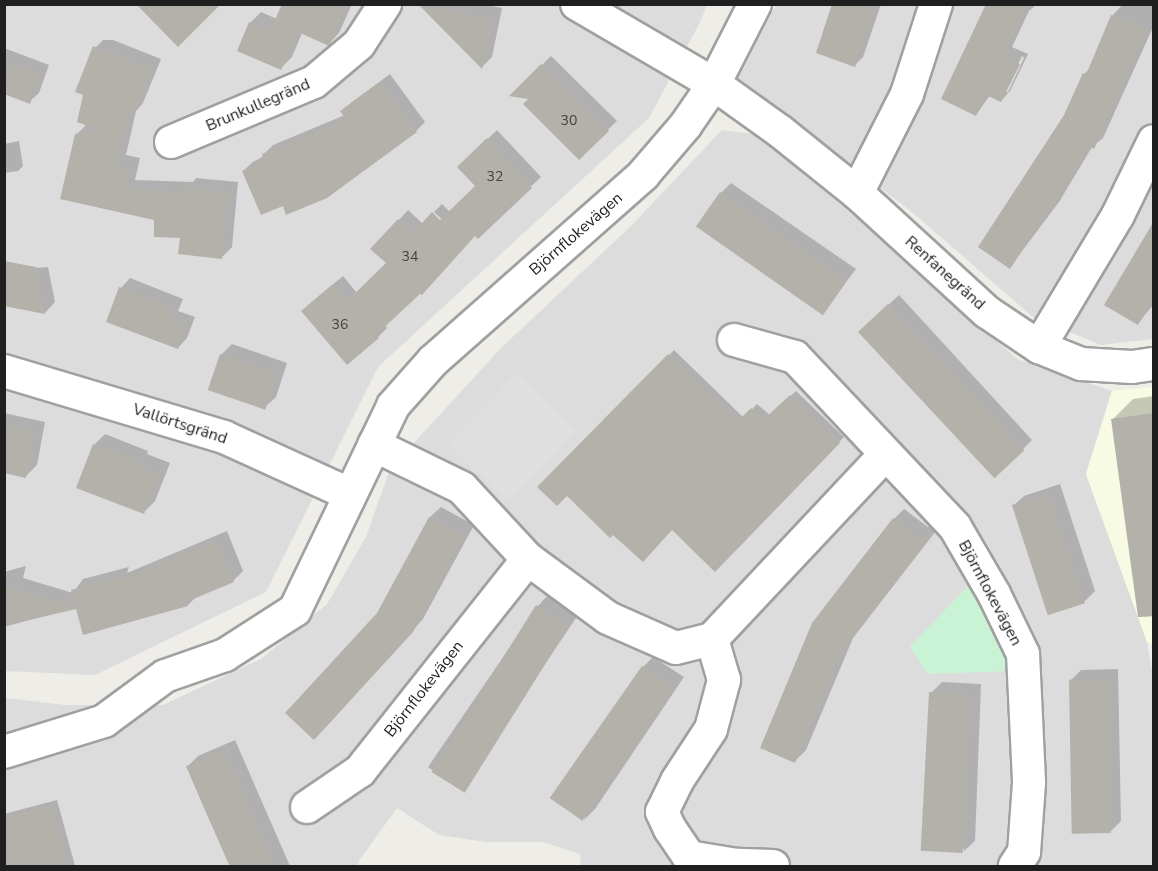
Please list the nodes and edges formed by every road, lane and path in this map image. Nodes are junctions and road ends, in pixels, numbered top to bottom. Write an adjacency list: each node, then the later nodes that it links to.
1 (386, 4): 7 (street, Brunkullegränd)
2 (577, 4): 5 (street)
3 (755, 4): 5 (street, Björnflokevägen)
4 (936, 4): 8 (street)
5 (714, 84): 8 (street, Renfanegränd); 13 (street, Björnflokevägen)
6 (1154, 141): 10 (street)
7 (171, 142)
8 (857, 193): 10 (street, Renfanegränd)
9 (734, 340): 14 (street, Björnflokevägen)
10 (1039, 347): 11 (street, Renfanegränd)
11 (1154, 364)
12 (4, 371): 15 (street, Vallörtsgränd)
13 (374, 445): 15 (street, Björnflokevägen); 16 (street)
14 (885, 455): 17 (street); 21 (street, Björnflokevägen)
15 (349, 494): 18 (street, Björnflokevägen)
16 (528, 559): 17 (street); 19 (street, Björnflokevägen)
17 (712, 639): 20 (street)
18 (4, 753)
19 (308, 807)
20 (773, 867)
21 (1015, 867)

